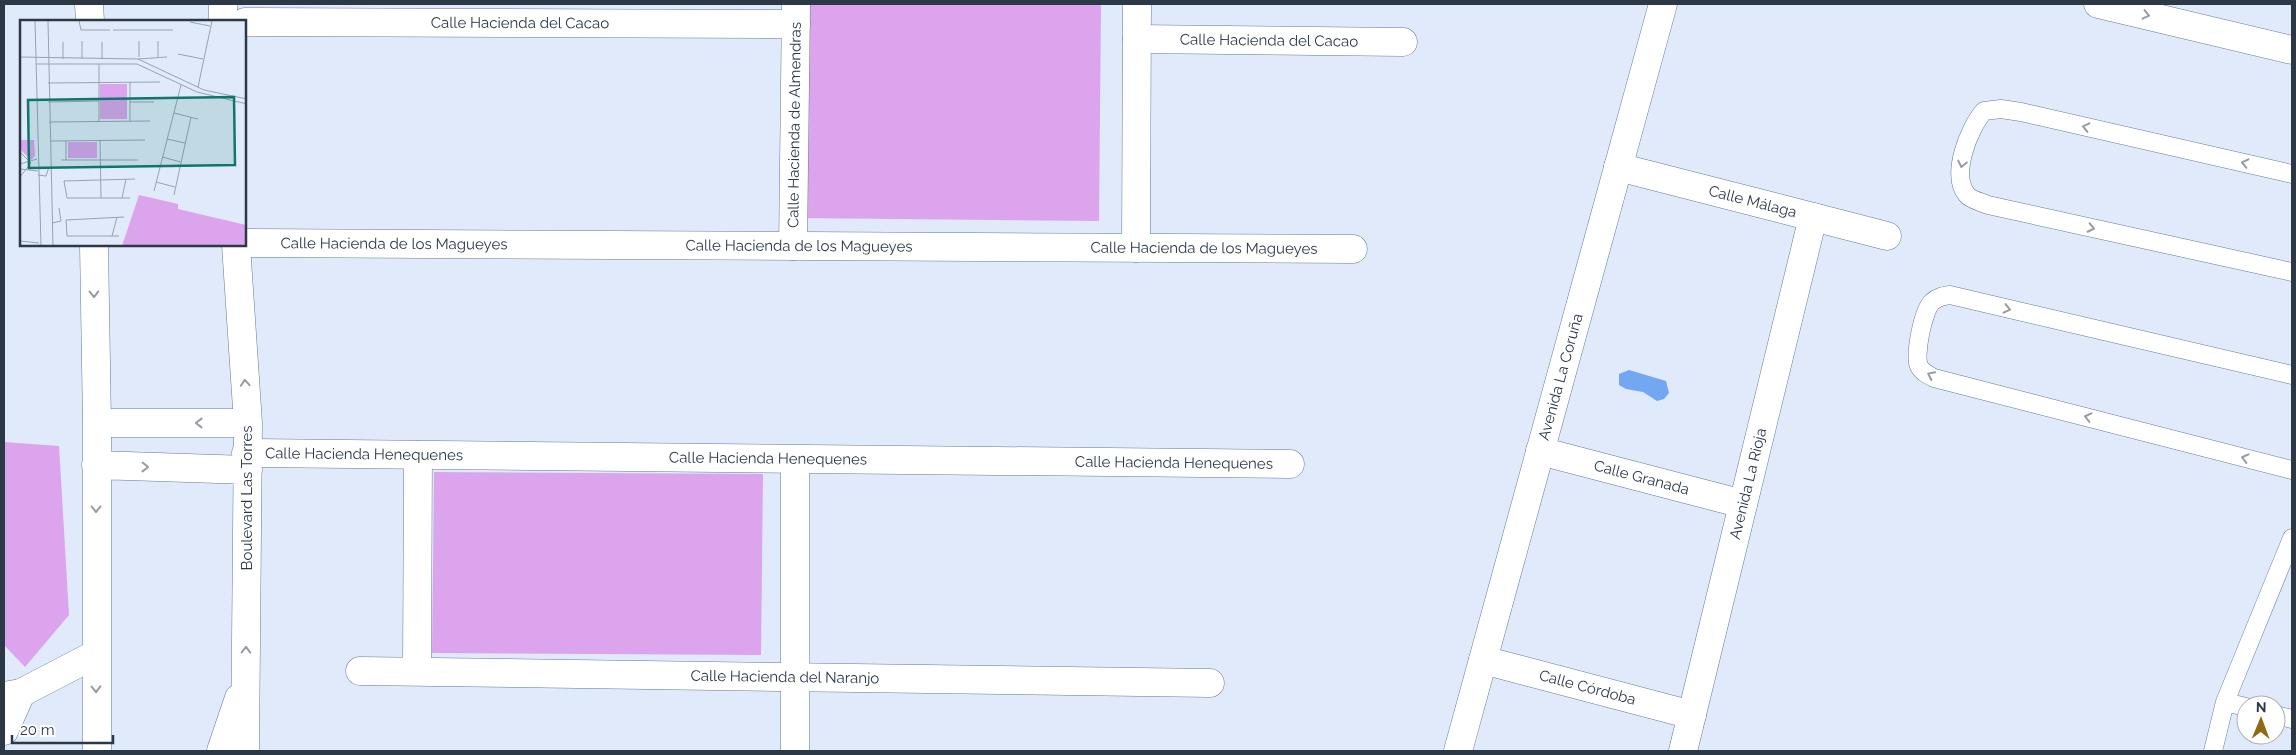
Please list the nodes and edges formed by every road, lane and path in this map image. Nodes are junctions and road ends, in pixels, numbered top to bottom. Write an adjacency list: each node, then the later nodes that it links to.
1 (90, 4): 7 (street)
2 (223, 4): 8 (street)
3 (1137, 4): 10 (street)
4 (1662, 4): 13 (street, Avenida La Coruña)
5 (2098, 4): 12 (street, one-way to 12)
6 (796, 14): 9 (street, Calle Hacienda del Cacao); 20 (street, Calle Hacienda de Almendras)
7 (90, 20)
8 (223, 20)
9 (246, 22)
10 (1137, 39): 11 (street, Calle Hacienda del Cacao); 21 (street)
11 (1403, 42)
12 (2292, 50)
13 (1618, 167): 15 (street, Calle Málaga); 27 (street, Avenida La Coruña)
14 (2292, 174): 23 (lane, one-way to 23)
15 (1813, 217): 16 (street, Calle Málaga); 34 (street, Avenida La Rioja)
16 (1887, 236)
17 (246, 242): 20 (street, Calle Hacienda de los Magueyes)
18 (94, 246): 25 (street, one-way to 25)
19 (236, 246): 26 (street, Boulevard Las Torres, one-way to 19)
20 (792, 246): 21 (street, Calle Hacienda de los Magueyes)
21 (1136, 248): 22 (street, Calle Hacienda de los Magueyes)
22 (1353, 249)
23 (2292, 272)
24 (2292, 375): 33 (lane, one-way to 24)
25 (97, 423): 26 (street, one-way to 25); 32 (street)
26 (248, 423): 30 (street, Boulevard Las Torres)
27 (1540, 451): 34 (street, Calle Granada); 37 (street, Avenida La Coruña)
28 (418, 455): 29 (street, Calle Hacienda Henequenes); 30 (street, Calle Hacienda Henequenes); 39 (street)
29 (795, 460): 31 (street, Calle Hacienda Henequenes); 40 (street)
30 (247, 461): 32 (street, Calle Hacienda Henequenes, one-way to 30); 41 (street, Boulevard Las Torres, one-way to 30)
31 (1290, 464)
32 (96, 465): 36 (street, one-way to 36)
33 (2292, 470)
34 (1743, 504): 46 (street, Avenida La Rioja)
35 (2292, 538): 44 (lane)
36 (96, 654): 43 (street); 48 (street, one-way to 48)
37 (1483, 660): 46 (street, Calle Córdoba); 52 (street, Avenida La Coruña)
38 (360, 671): 39 (street, Calle Hacienda del Naranjo)
39 (417, 672): 40 (street, Calle Hacienda del Naranjo)
40 (795, 676): 42 (street, Calle Hacienda del Naranjo); 51 (street)
41 (246, 678): 49 (street); 50 (street, Boulevard Las Torres)
42 (1210, 682)
43 (10, 688): 47 (street)
44 (2226, 702): 45 (lane); 54 (lane)
45 (2236, 704)
46 (1692, 716): 53 (street, Avenida La Rioja)
47 (4, 731)
48 (97, 751)
49 (221, 751)
50 (245, 751)
51 (795, 751)
52 (1458, 751)
53 (1683, 751)
54 (2213, 751)

